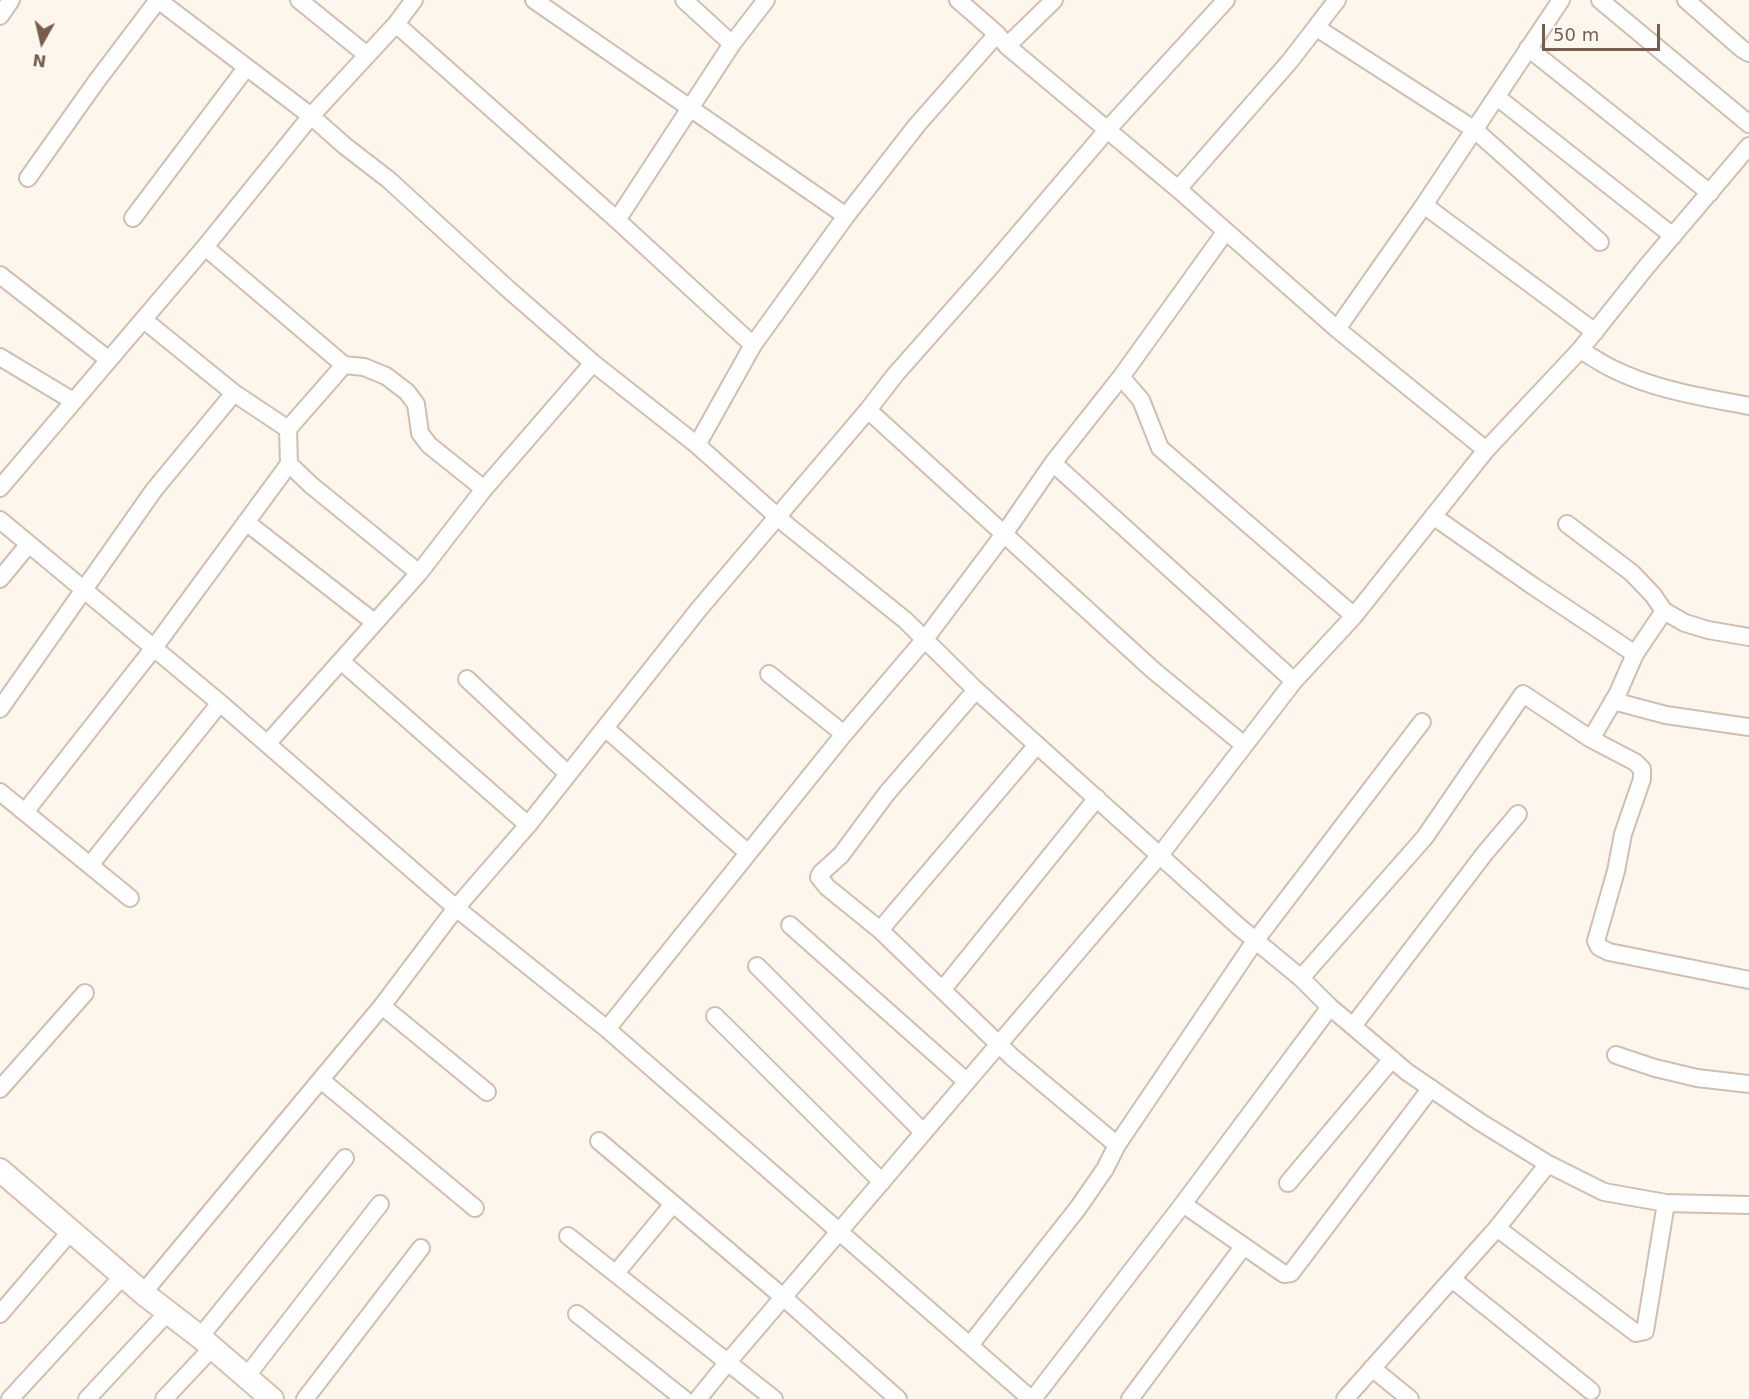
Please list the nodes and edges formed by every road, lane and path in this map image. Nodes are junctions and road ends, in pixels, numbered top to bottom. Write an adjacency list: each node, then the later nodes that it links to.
1 (158, 0): 21 (street); 29 (street)
2 (299, 0): 20 (street)
3 (414, 0): 14 (street)
4 (534, 0): 23 (street)
5 (684, 0): 17 (street)
6 (766, 0): 17 (street)
7 (958, 0): 16 (street)
8 (1054, 0): 16 (street)
9 (1226, 0): 26 (street)
10 (1337, 0): 15 (street)
11 (1561, 0): 18 (street)
12 (1600, 0): 25 (street)
13 (1686, 0): 19 (street)
14 (396, 24): 20 (street); 35 (street)
15 (1317, 28): 27 (street); 30 (street)
16 (1002, 40): 26 (street); 33 (street)
17 (732, 44): 23 (street)
18 (1528, 48): 22 (street); 31 (street)
19 (1749, 53)
20 (367, 55): 24 (street)
21 (246, 68): 24 (street); 34 (street)
22 (1497, 97): 27 (street); 37 (street)
23 (690, 109): 33 (street); 35 (street)
24 (311, 116): 39 (street); 48 (street)
25 (1749, 124)
26 (1108, 129): 30 (street); 54 (street)
27 (1475, 130): 32 (street); 38 (street)
28 (1749, 146): 31 (street)
29 (28, 178)
30 (1178, 189): 36 (street)
31 (1710, 193): 37 (street)
32 (1424, 205): 42 (street); 43 (street)
33 (846, 216): 44 (street)
34 (133, 218)
35 (617, 220): 44 (street)
36 (1226, 231): 42 (street); 50 (street)
37 (1673, 236): 43 (street)
38 (1600, 242)
39 (205, 247): 41 (street); 49 (street)
40 (0, 275): 47 (street)
41 (144, 320): 47 (street); 51 (street)
42 (1337, 329): 57 (street)
43 (1595, 332): 45 (street)
44 (753, 345): 56 (street)
45 (1580, 350): 53 (street); 57 (street)
46 (0, 357): 52 (street)
47 (110, 360): 52 (street)
48 (593, 363): 56 (street); 61 (street)
49 (344, 365): 55 (street); 61 (street)
50 (1121, 377): 58 (street); 73 (street)
51 (234, 393): 55 (street); 71 (street)
52 (72, 401): 60 (street)
53 (1749, 406)
54 (868, 410): 62 (street); 67 (street)
55 (288, 429): 59 (street)
56 (697, 445): 62 (street)
57 (1486, 450): 63 (street)
58 (1053, 463): 67 (street); 82 (street)
59 (289, 464): 65 (street); 69 (street)
60 (0, 488)
61 (484, 489): 69 (street)
62 (776, 516): 76 (street); 89 (street)
63 (1433, 516): 73 (street); 78 (street)
64 (0, 520): 68 (street)
65 (246, 522): 74 (street); 77 (street)
66 (1567, 524): 72 (street)
67 (1004, 534): 76 (street); 94 (street)
68 (29, 544): 70 (street); 71 (street)
69 (419, 573): 74 (street)
70 (0, 579)
71 (83, 589): 77 (street); 86 (street)
72 (1664, 611): 75 (street); 78 (street)
73 (1354, 616): 82 (street)
74 (374, 622): 79 (street)
75 (1749, 638)
76 (925, 639): 83 (street); 90 (street)
77 (153, 649): 85 (street); 98 (street)
78 (1635, 654): 84 (street)
79 (341, 661): 92 (street); 100 (street)
80 (769, 674): 90 (street)
81 (467, 679): 95 (street)
82 (1294, 681): 94 (street)
83 (976, 690): 93 (street); 107 (street)
84 (1613, 701): 88 (street); 91 (street)
85 (220, 703): 92 (street); 103 (street)
86 (0, 709)
87 (1422, 722): 108 (street)
88 (1749, 727)
89 (605, 728): 95 (street); 101 (street)
90 (844, 734): 101 (street)
91 (1591, 738): 110 (street); 111 (street)
92 (267, 744): 105 (street)
93 (1036, 745): 97 (street); 107 (street)
94 (1244, 745): 102 (street)
95 (568, 774): 100 (street)
96 (0, 792): 98 (street)
97 (1097, 798): 102 (street); 112 (street)
98 (25, 812): 103 (street)
99 (1518, 814): 117 (street)
100 (528, 825): 105 (street)
101 (747, 852): 118 (street)
102 (1160, 855): 108 (street); 119 (street)
103 (90, 865): 104 (street)
104 (130, 898)
105 (456, 908): 114 (street); 118 (street)
106 (790, 925): 123 (street)
107 (880, 930): 112 (street)
108 (1255, 941): 110 (street); 130 (street)
109 (757, 966): 128 (street)
110 (1301, 978): 115 (street)
111 (1749, 980)
112 (943, 989): 119 (street)
113 (85, 993): 126 (street)
114 (382, 1006): 122 (street); 127 (street)
115 (1330, 1007): 117 (street); 139 (street)
116 (715, 1016): 134 (street)
117 (1353, 1026): 121 (street)
118 (607, 1029): 144 (street)
119 (1000, 1044): 123 (street); 130 (street)
120 (1616, 1055): 124 (street)
121 (1392, 1059): 125 (street); 135 (street)
122 (321, 1080): 141 (street); 151 (street)
123 (966, 1082): 128 (street)
124 (1749, 1084)
125 (1431, 1088): 132 (street); 146 (street)
126 (0, 1089)
127 (487, 1092)
128 (923, 1132): 134 (street)
129 (599, 1141): 138 (street)
130 (1117, 1144): 157 (street)
131 (345, 1158): 156 (street)
132 (1548, 1164): 136 (street); 142 (street)
133 (0, 1170): 143 (street)
134 (882, 1182): 144 (street)
135 (1288, 1183)
136 (1666, 1203): 140 (street); 142 (street)
137 (380, 1204): 160 (street)
138 (673, 1204): 148 (street); 152 (street)
139 (1183, 1204): 146 (street); 171 (street)
140 (1749, 1205)
141 (475, 1208)
142 (1497, 1228): 150 (street)
143 (71, 1231): 149 (street); 154 (street)
144 (839, 1232): 152 (street); 157 (street)
145 (568, 1236): 148 (street)
146 (1243, 1247): 172 (street)
147 (421, 1248): 166 (street)
148 (616, 1273): 158 (street)
149 (123, 1276): 151 (street); 162 (street)
150 (1452, 1279): 159 (street); 161 (street)
151 (143, 1293): 153 (street)
152 (783, 1298): 158 (street); 170 (street)
153 (168, 1312): 156 (street); 163 (street)
154 (0, 1314)
155 (577, 1314): 167 (street)
156 (206, 1343): 160 (street); 164 (street)
157 (970, 1346): 171 (street)
158 (728, 1362): 168 (street); 169 (street)
159 (1372, 1368): 173 (street); 174 (street)
160 (246, 1377): 165 (street)
161 (1591, 1391)
162 (10, 1399)
163 (87, 1399)
164 (164, 1399)
165 (272, 1399)
166 (305, 1399)
167 (684, 1399)
168 (698, 1399)
169 (774, 1399)
170 (898, 1399)
171 (1032, 1399)
172 (1130, 1399)
173 (1345, 1399)
174 (1410, 1399)

